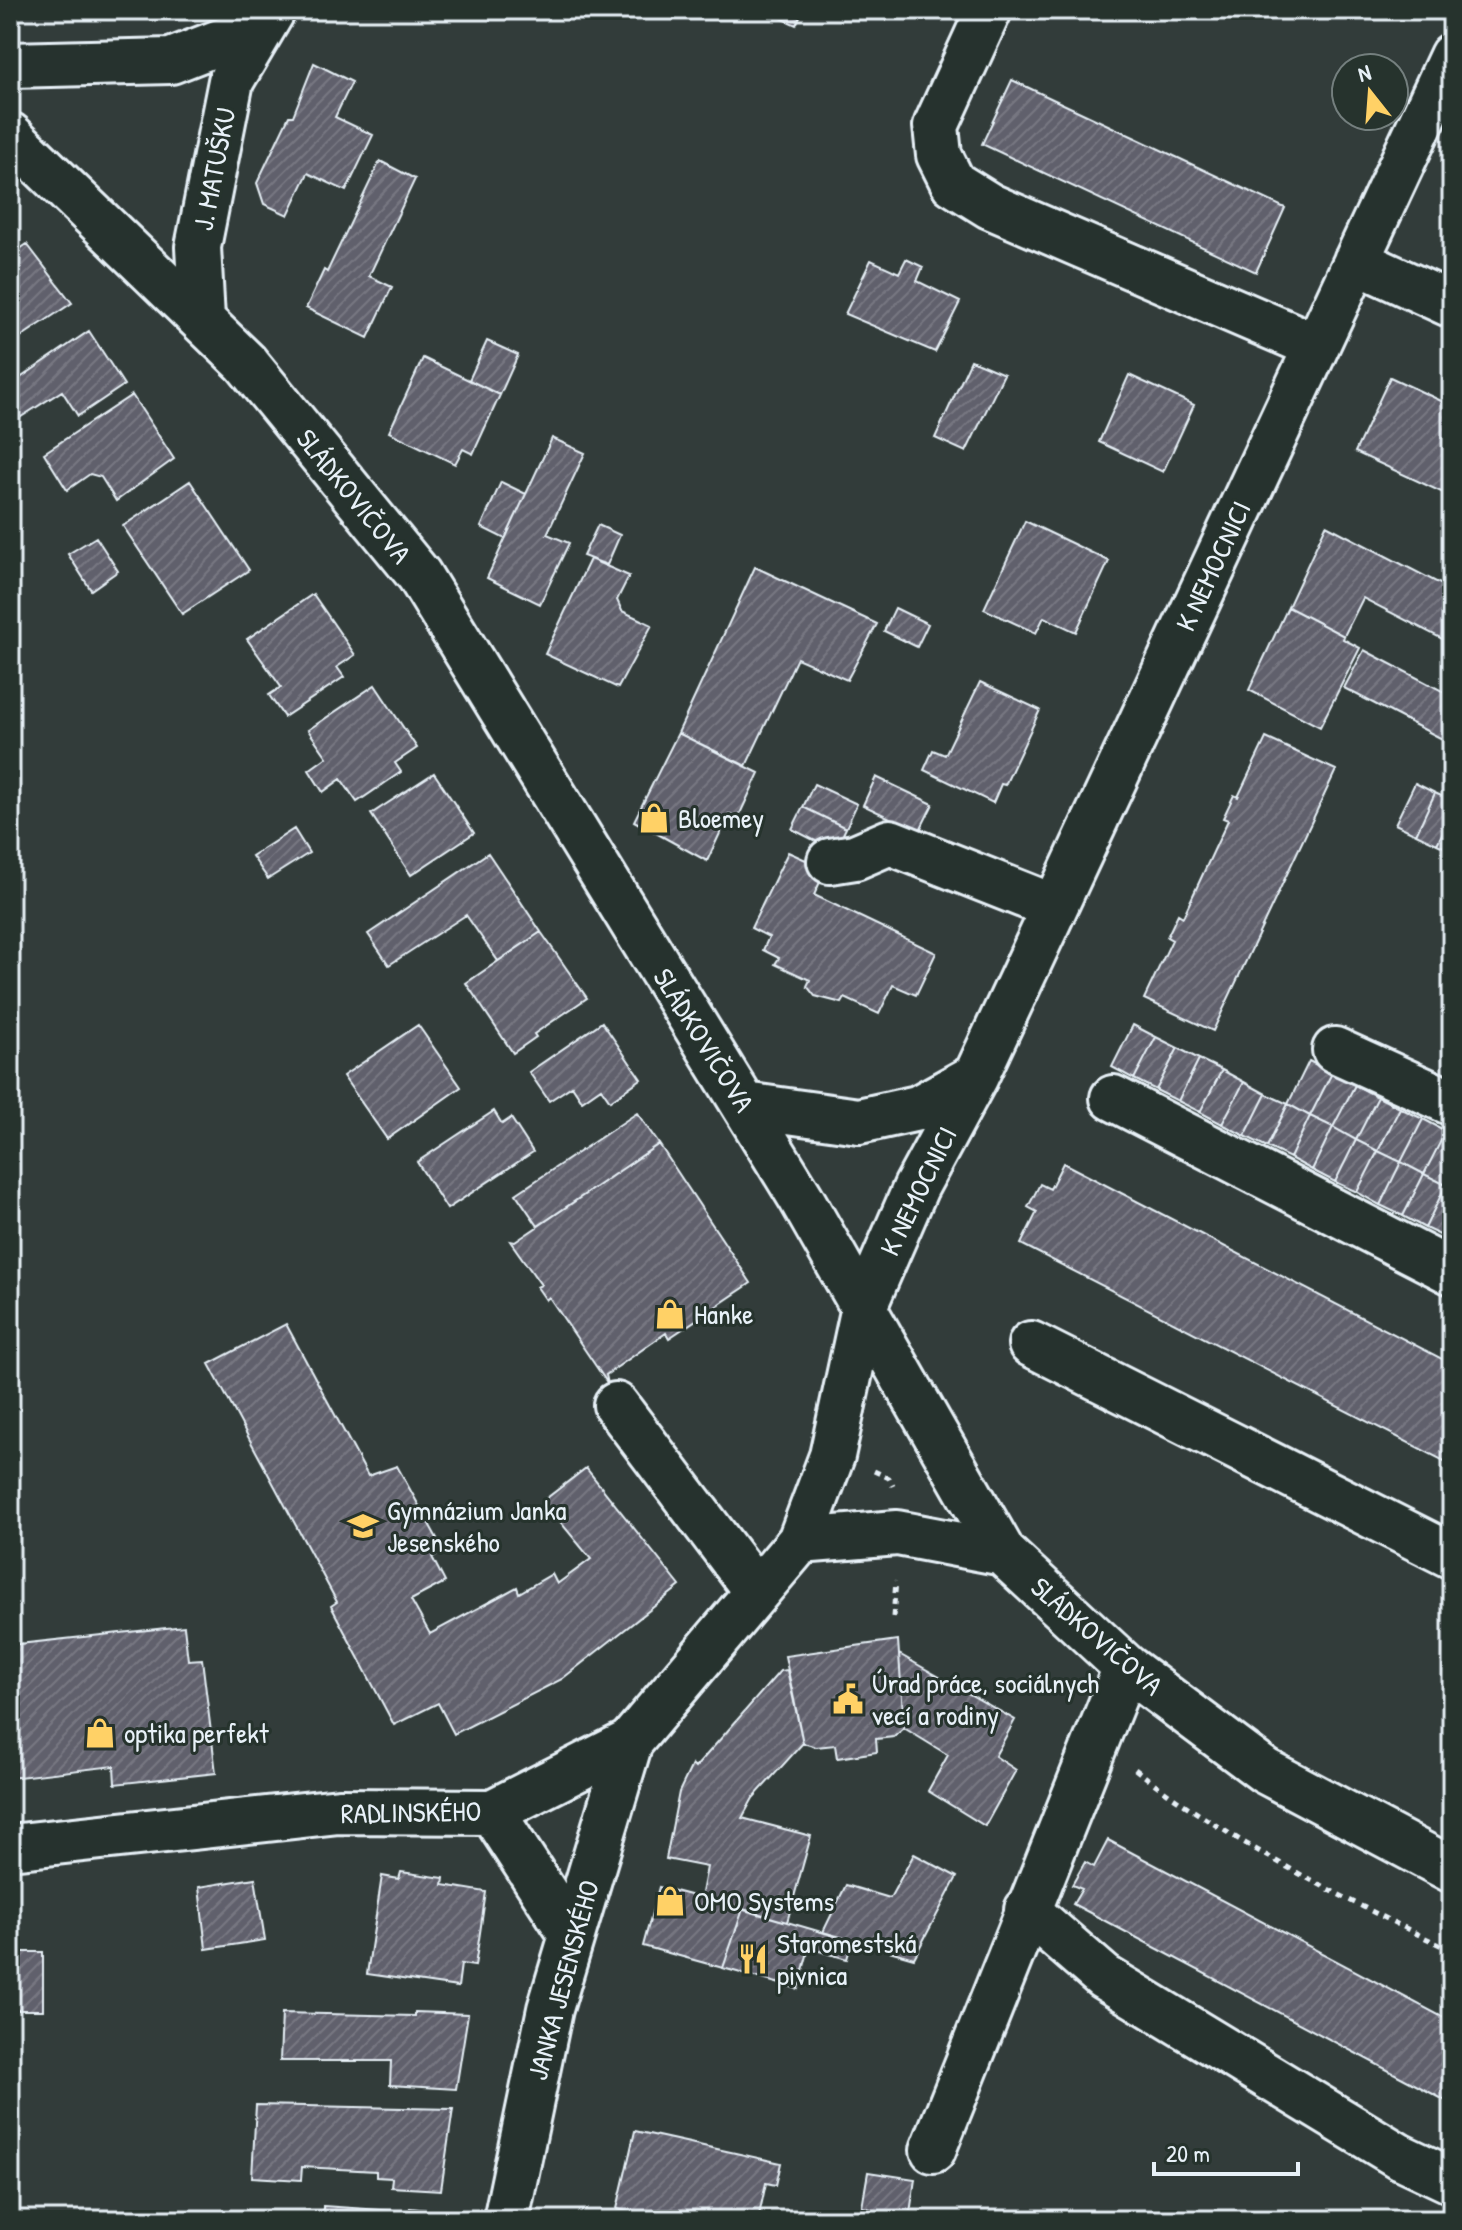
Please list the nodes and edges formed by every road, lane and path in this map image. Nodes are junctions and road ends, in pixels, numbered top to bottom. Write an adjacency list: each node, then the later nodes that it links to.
1 (989, 10): 9 (street)
2 (267, 18): 4 (street, J. MATUŠKU); 8 (street, J. MATUŠKU)
3 (1452, 56): 6 (street, K NEMOCNICI)
4 (10, 65)
5 (10, 135): 8 (street, SLÁDKOVIČOVA)
6 (1356, 261): 7 (street); 9 (street, K NEMOCNICI)
7 (1452, 305)
8 (202, 319): 16 (street, SLÁDKOVIČOVA)
9 (1316, 346): 11 (street, K NEMOCNICI)
10 (830, 861): 11 (street)
11 (1054, 907): 13 (street, K NEMOCNICI)
12 (1335, 1050): 15 (street)
13 (976, 1076): 16 (street, K NEMOCNICI); 18 (street, K NEMOCNICI)
14 (1113, 1098): 17 (street)
15 (1452, 1103)
16 (745, 1105): 18 (street, SLÁDKOVIČOVA)
17 (1452, 1272)
18 (864, 1307): 21 (street, RADLINSKÉHO); 22 (street, SLÁDKOVIČOVA)
19 (1031, 1344): 23 (street)
20 (616, 1405): 25 (street)
21 (800, 1541): 22 (street); 25 (street, RADLINSKÉHO)
22 (1003, 1553): 27 (street, SLÁDKOVIČOVA)
23 (1452, 1556)
24 (896, 1574): 26 (path)
25 (756, 1591): 29 (street, RADLINSKÉHO)
26 (893, 1617)
27 (1126, 1667): 28 (street); 32 (street, SLÁDKOVIČOVA)
28 (1096, 1739): 33 (street); 35 (path)
29 (630, 1742): 30 (street, RADLINSKÉHO); 34 (street, JANKA JESENSKÉHO)
30 (492, 1812): 31 (street, RADLINSKÉHO); 34 (street)
31 (10, 1847)
32 (1452, 1870)
33 (1027, 1910): 36 (street); 37 (street)
34 (572, 1935): 38 (street, JANKA JESENSKÉHO)
35 (1452, 1951)
36 (933, 2150)
37 (1452, 2181)
38 (506, 2220)

